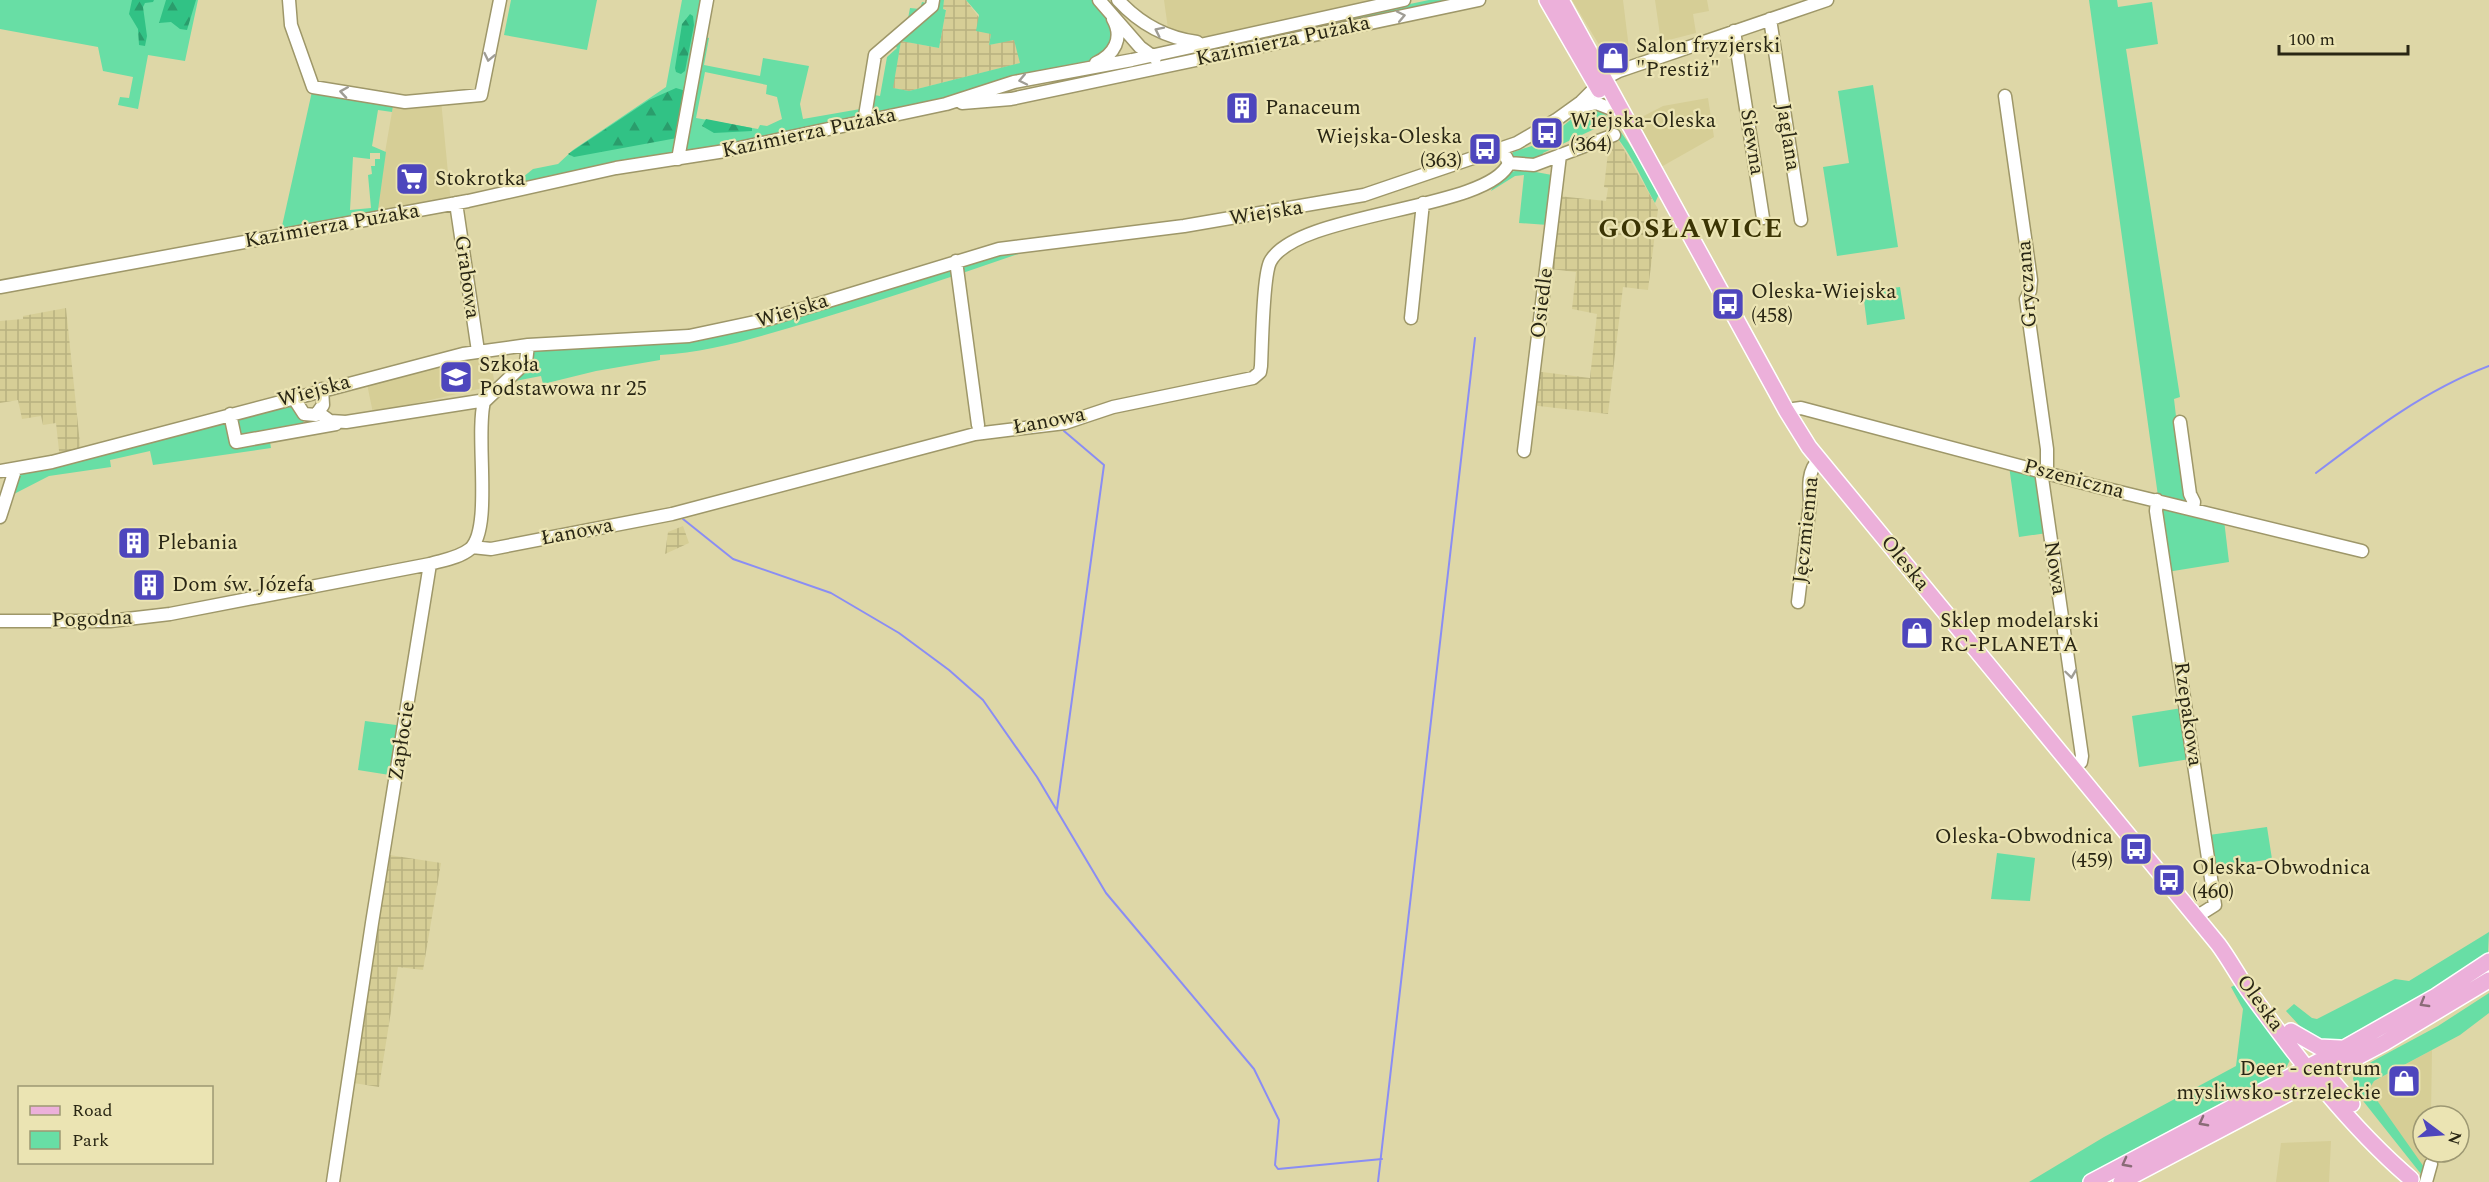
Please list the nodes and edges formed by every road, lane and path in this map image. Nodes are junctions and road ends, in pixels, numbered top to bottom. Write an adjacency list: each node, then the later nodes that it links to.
1 (289, 0): 2 (street, one-way to 1)
2 (500, 0)
3 (706, 0): 31 (street)
4 (933, 0): 27 (street)
5 (1099, 0): 12 (street)
6 (1404, 0): 15 (street, Kazimierza Pużaka)
7 (1479, 0): 19 (street, Kazimierza Pużaka, one-way to 7)
8 (1547, 0): 22 (main road, Oleska)
9 (1561, 0): 22 (main road, Oleska)
10 (1827, 0): 13 (street, Wiejska)
11 (1119, 1): 15 (street, one-way to 11); 16 (street)
12 (1108, 11): 16 (street); 20 (street)
13 (1770, 19): 14 (street, Wiejska); 37 (street, Jaglana)
14 (1734, 31): 22 (street, Wiejska); 36 (street, Siewna)
15 (1205, 43): 17 (street, Kazimierza Pużaka)
16 (1140, 47): 17 (street); 18 (street)
17 (1151, 56): 18 (street, Kazimierza Pużaka); 19 (street)
18 (1136, 59): 20 (street, Kazimierza Pużaka); 21 (street)
19 (1180, 63): 21 (street, Kazimierza Pużaka)
20 (1080, 68): 24 (street, Kazimierza Pużaka, one-way to 24)
21 (1112, 76): 24 (street, Kazimierza Pużaka)
22 (1600, 82): 25 (main road, Oleska); 26 (street, Wiejska); 32 (main road, Oleska)
23 (2005, 96): 57 (street, Gryczana)
24 (946, 104): 27 (street, Kazimierza Pużaka)
25 (1609, 108): 26 (street, Wiejska); 32 (main road, Oleska)
26 (1570, 110): 29 (street, Wiejska)
27 (864, 122): 31 (street, Kazimierza Pużaka)
28 (1614, 135): 30 (street)
29 (1503, 149): 33 (street); 38 (street, Wiejska)
30 (1560, 155): 33 (street); 53 (street, Osiedle)
31 (678, 159): 34 (street, Kazimierza Pużaka)
32 (1650, 161): 46 (main road, Oleska)
33 (1509, 163): 35 (street, Łanowa)
34 (456, 203): 39 (street, Kazimierza Pużaka); 42 (street, Grabowa)
35 (1423, 203): 40 (street); 61 (street, Łanowa)
36 (1763, 218)
37 (1801, 220)
38 (956, 261): 41 (street, Wiejska); 51 (street)
39 (0, 287)
40 (1411, 318)
41 (528, 345): 42 (street, Wiejska); 45 (street)
42 (478, 351): 43 (street, Wiejska)
43 (322, 389): 44 (street, Wiejska); 48 (street)
44 (293, 396): 47 (street, Wiejska); 48 (street)
45 (486, 400): 49 (street); 61 (street)
46 (1786, 410): 54 (main road, Oleska); 57 (street, Pszeniczna)
47 (230, 414): 52 (street); 55 (street, Wiejska)
48 (313, 414): 49 (street); 52 (street)
49 (346, 422): 52 (street)
50 (2180, 422): 59 (street)
51 (978, 425)
52 (296, 431)
53 (1524, 451)
54 (1819, 460): 64 (street, Jęczmienna); 66 (main road, Oleska)
55 (15, 470): 56 (street, Wiejska); 60 (street)
56 (0, 471)
57 (2044, 472): 58 (street, Pszeniczna); 66 (street, Nowa, one-way to 66)
58 (2157, 500): 59 (street, Pszeniczna); 67 (street, Rzepakowa)
59 (2193, 509): 62 (street, Pszeniczna)
60 (0, 517)
61 (472, 547): 63 (street)
62 (2362, 551)
63 (430, 564): 65 (street, Pogodna); 78 (street, Zapłocie)
64 (1798, 602)
65 (0, 621)
66 (2073, 769): 67 (main road, Oleska)
67 (2196, 917): 70 (main road, Oleska)
68 (2489, 961): 71 (main road, one-way to 71)
69 (2489, 980): 72 (main road)
70 (2288, 1034): 71 (main road); 73 (main road, Oleska); 74 (main road)
71 (2346, 1047): 73 (main road)
72 (2360, 1056): 73 (main road); 75 (main road)
73 (2317, 1070): 74 (main road); 75 (main road, Oleska); 77 (main road, Oleska); 80 (main road)
74 (2279, 1082): 79 (main road, one-way to 79)
75 (2349, 1101): 77 (main road, Oleska)
76 (2431, 1164): 77 (street)
77 (2417, 1181)
78 (333, 1182)
79 (2091, 1182)
80 (2121, 1182)

